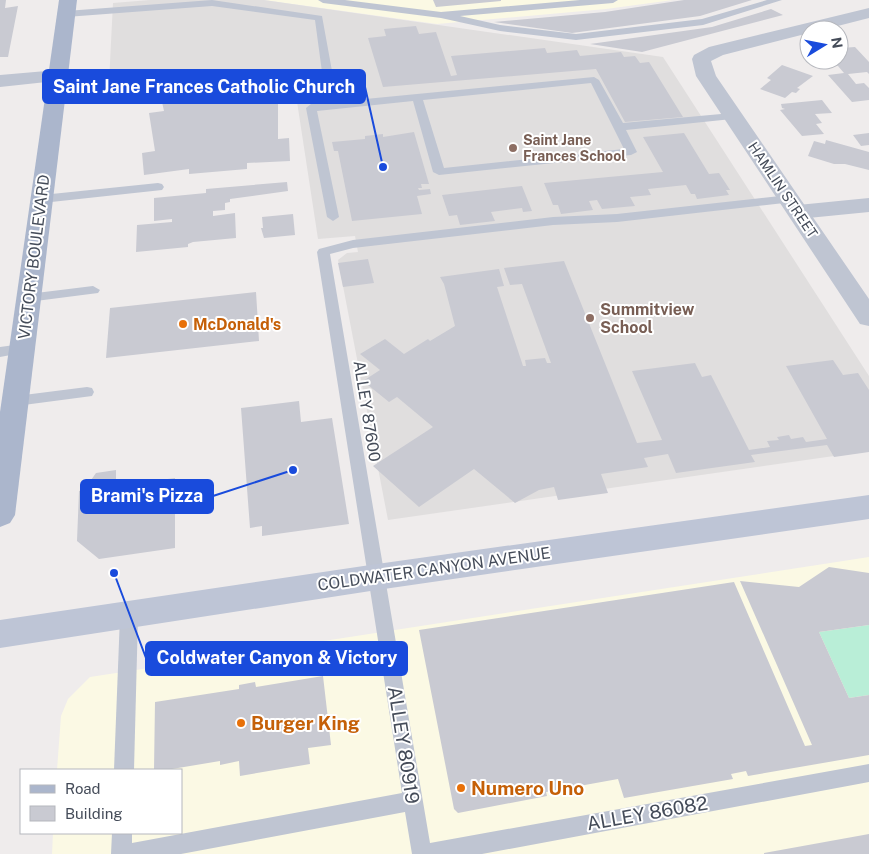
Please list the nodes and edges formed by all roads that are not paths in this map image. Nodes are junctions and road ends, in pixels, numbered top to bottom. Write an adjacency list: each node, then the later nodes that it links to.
1 (323, 0): 6 (lane)
2 (613, 0): 6 (lane)
3 (777, 0): 6 (lane)
4 (67, 7): 7 (lane); 8 (main road, VICTORY BOULEVARD)
5 (869, 13): 13 (street, HAMLIN STREET)
6 (441, 15)
7 (328, 75): 10 (lane); 12 (lane)
8 (58, 76): 9 (street); 10 (main road, VICTORY BOULEVARD)
9 (0, 81)
10 (56, 98): 16 (main road, VICTORY BOULEVARD)
11 (417, 98): 12 (lane); 14 (lane); 14 (lane)
12 (311, 108): 19 (lane)
13 (732, 116): 14 (lane); 18 (street, HAMLIN STREET)
14 (619, 127)
15 (158, 187): 16 (lane)
16 (42, 200): 21 (main road, VICTORY BOULEVARD)
17 (869, 205): 18 (street)
18 (794, 206): 22 (street, HAMLIN STREET); 28 (lane, ALLEY 87600)
19 (333, 217)
20 (93, 290): 21 (lane)
21 (28, 298): 23 (main road, VICTORY BOULEVARD)
22 (869, 317)
23 (11, 350): 25 (main road, VICTORY BOULEVARD)
24 (87, 392): 25 (lane)
25 (16, 401): 27 (main road, VICTORY BOULEVARD)
26 (869, 507): 28 (main road, COLDWATER CANYON AVENUE)
27 (0, 515)
28 (377, 577): 29 (main road, COLDWATER CANYON AVENUE); 33 (lane, ALLEY 80919)
29 (129, 616): 30 (main road, COLDWATER CANYON AVENUE); 31 (lane)
30 (0, 634)
31 (124, 769)
32 (869, 773): 38 (lane, ALLEY 86082)
33 (414, 801): 36 (lane); 37 (lane, ALLEY 80919)
34 (122, 834): 35 (lane)
35 (121, 854)
36 (126, 854)
37 (422, 854)
38 (426, 854)

